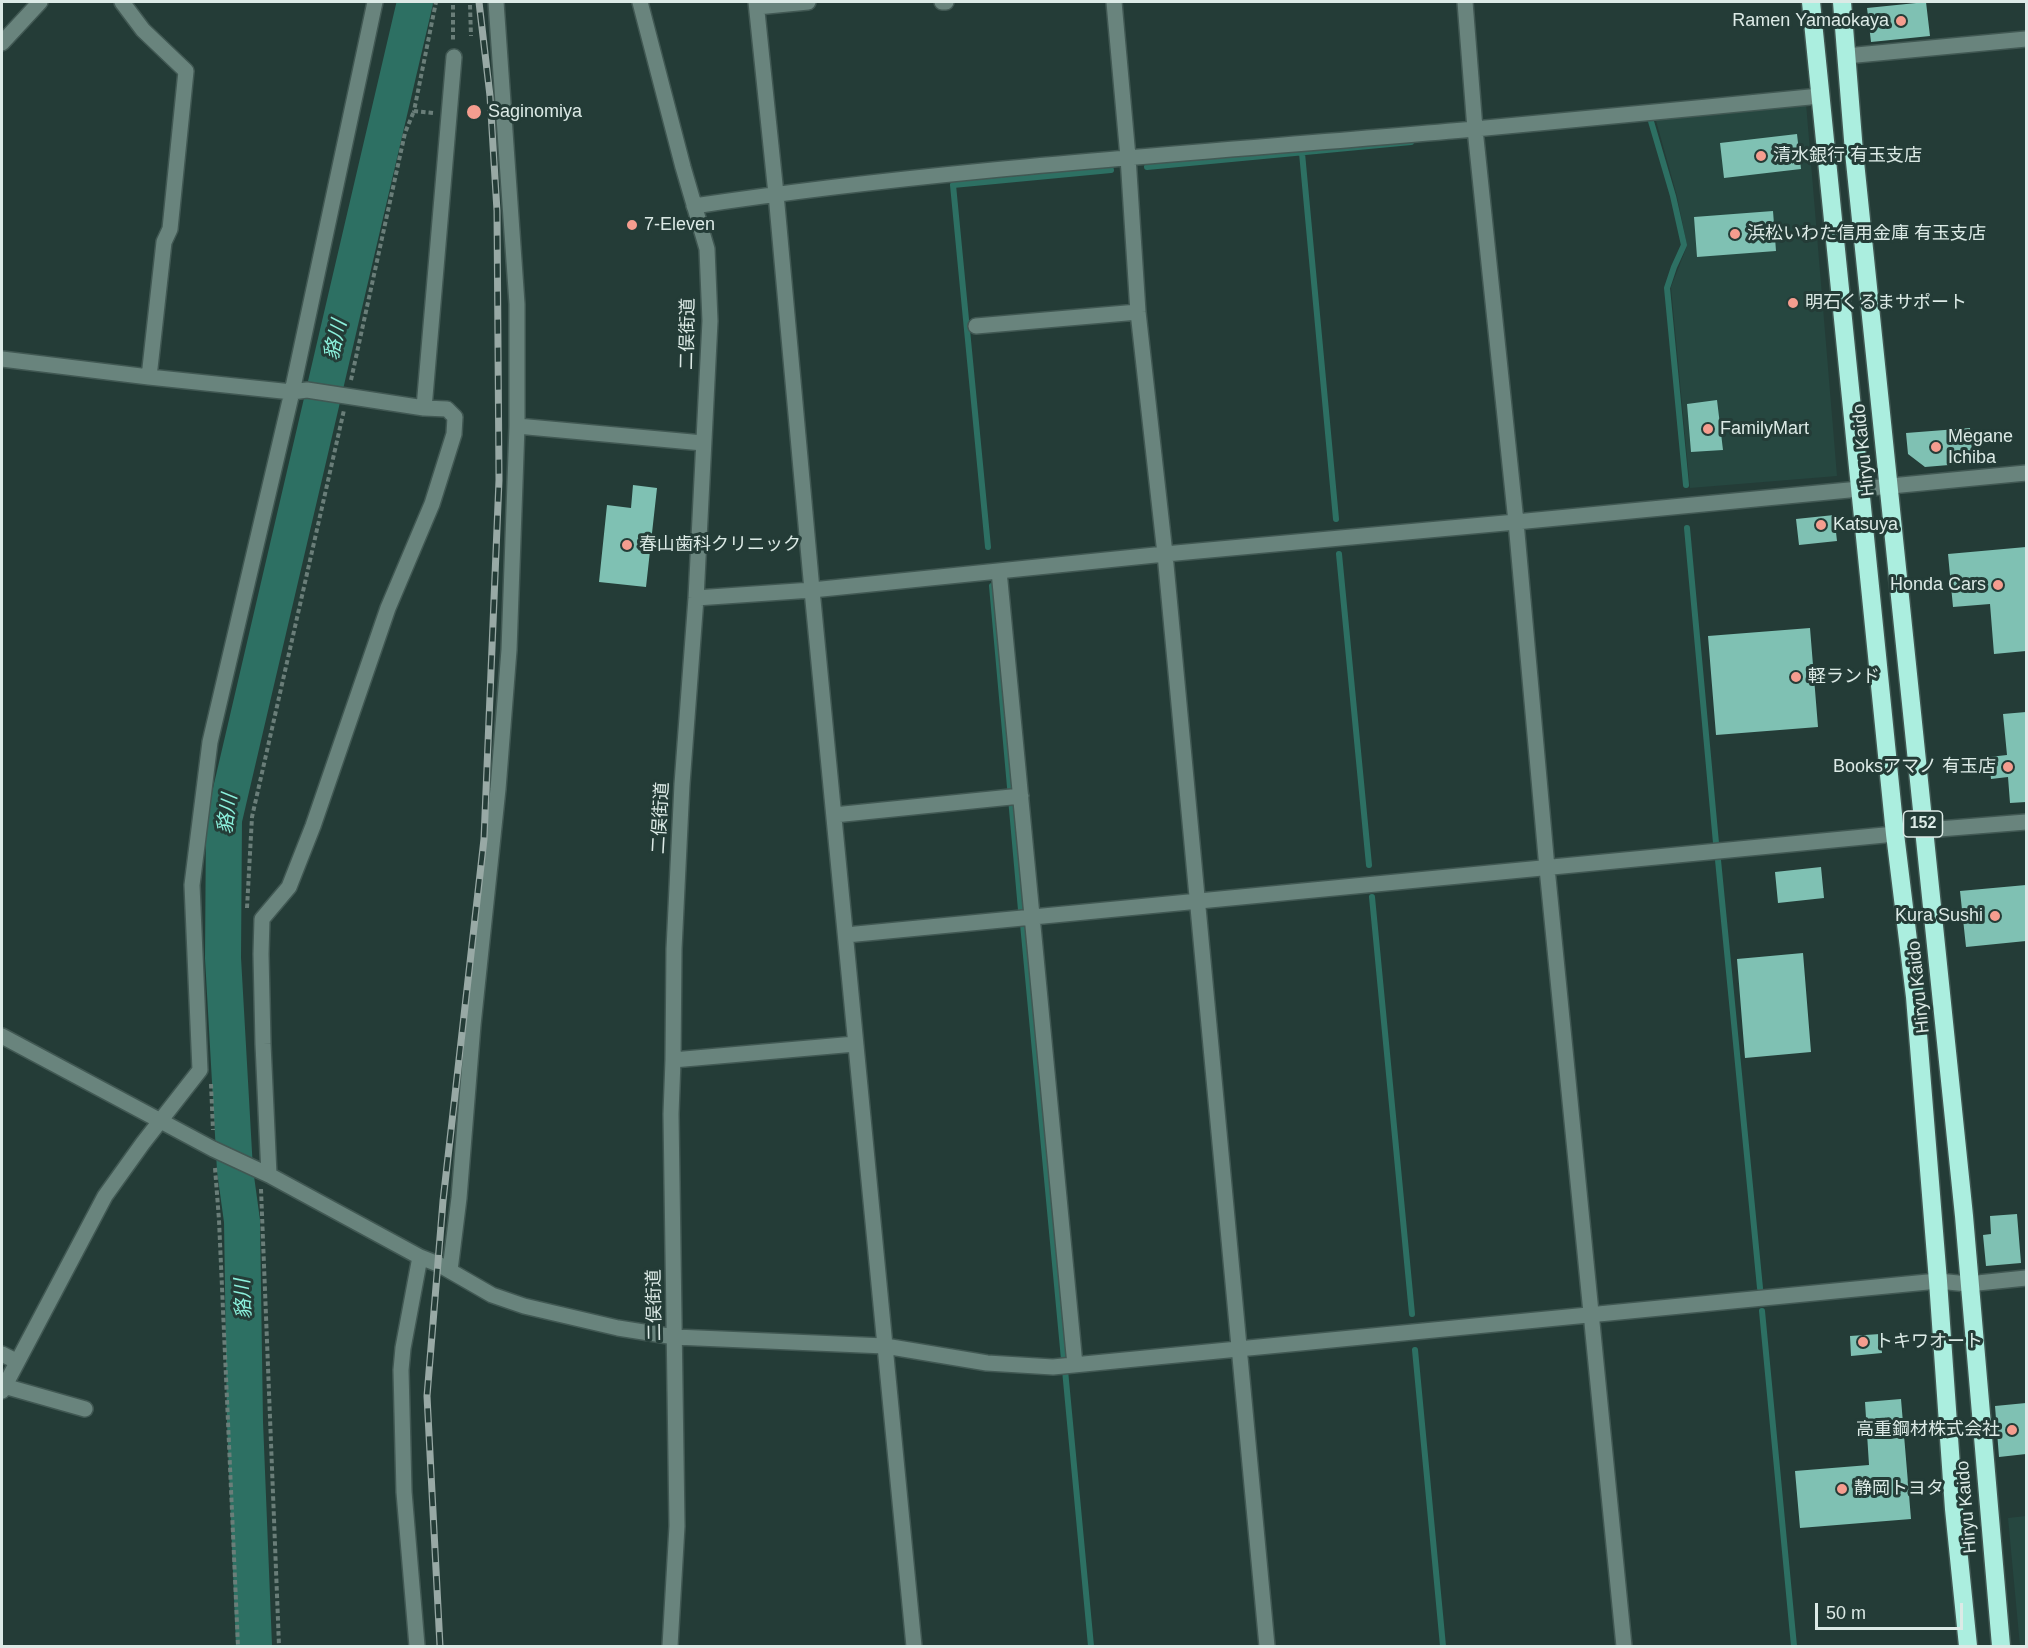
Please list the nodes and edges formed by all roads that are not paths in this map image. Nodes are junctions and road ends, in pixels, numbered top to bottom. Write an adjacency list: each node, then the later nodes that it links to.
1 (40, 2): 13 (street)
2 (122, 2): 24 (street)
3 (375, 2): 25 (street)
4 (496, 2): 27 (street)
5 (640, 2): 20 (street, 二俣街道)
6 (808, 2): 11 (street)
7 (1114, 2): 18 (street)
8 (1465, 2): 17 (street)
9 (1811, 2): 16 (highway, Hiryu Kaido / 152)
10 (1842, 2): 14 (highway, Hiryu Kaido / 152)
11 (756, 4): 19 (street)
12 (2026, 39): 14 (street)
13 (2, 43)
14 (1846, 56): 30 (highway, Hiryu Kaido / 152)
15 (454, 57): 26 (street)
16 (1820, 96): 17 (street); 31 (highway, Hiryu Kaido / 152)
17 (1475, 129): 18 (street); 32 (street)
18 (1128, 156): 19 (street); 21 (street)
19 (776, 194): 20 (street); 35 (street)
20 (694, 206): 28 (street, 二俣街道)
21 (1138, 312): 22 (street); 33 (street)
22 (976, 326)
23 (2, 359): 24 (street)
24 (149, 377): 25 (street)
25 (300, 391): 26 (street); 49 (street)
26 (424, 408): 50 (street)
27 (516, 426): 28 (street); 52 (street)
28 (703, 443): 36 (street, 二俣街道)
29 (2026, 473): 30 (street)
30 (1889, 485): 31 (street); 40 (highway, Hiryu Kaido / 152)
31 (1861, 488): 32 (street); 41 (highway, Hiryu Kaido / 152)
32 (1516, 522): 33 (street); 42 (street)
33 (1165, 554): 34 (street); 43 (street)
34 (999, 571): 35 (street); 37 (street)
35 (812, 590): 36 (street); 38 (street)
36 (696, 598): 48 (street, 二俣街道)
37 (1021, 797): 38 (street); 44 (street)
38 (834, 814): 45 (street)
39 (2026, 822): 40 (street)
40 (1924, 832): 55 (highway, Hiryu Kaido / 152)
41 (1895, 834): 42 (street); 54 (highway, Hiryu Kaido / 152)
42 (1547, 868): 43 (street); 56 (street)
43 (1198, 900): 44 (street); 59 (street)
44 (1033, 917): 45 (street); 61 (street)
45 (846, 935): 47 (street)
46 (2, 1036): 49 (street)
47 (855, 1044): 48 (street); 58 (street)
48 (673, 1060): 57 (street, 二俣街道)
49 (162, 1120): 50 (street); 60 (street)
50 (269, 1176): 51 (street)
51 (420, 1257): 52 (street); 64 (street)
52 (450, 1270): 57 (street)
53 (2026, 1278): 55 (street)
54 (1938, 1281): 55 (street); 56 (street); 69 (highway, Hiryu Kaido / 152)
55 (1968, 1284): 70 (highway, Hiryu Kaido / 152)
56 (1592, 1313): 59 (street); 68 (street)
57 (675, 1337): 58 (street); 65 (street, 二俣街道)
58 (885, 1346): 61 (street); 66 (street)
59 (1239, 1350): 61 (street); 67 (street)
60 (9, 1358): 62 (street)
61 (1074, 1365)
62 (3, 1388): 63 (street)
63 (86, 1409)
64 (417, 1647)
65 (670, 1647)
66 (914, 1647)
67 (1268, 1647)
68 (1624, 1647)
69 (1968, 1647)
70 (2001, 1647)

